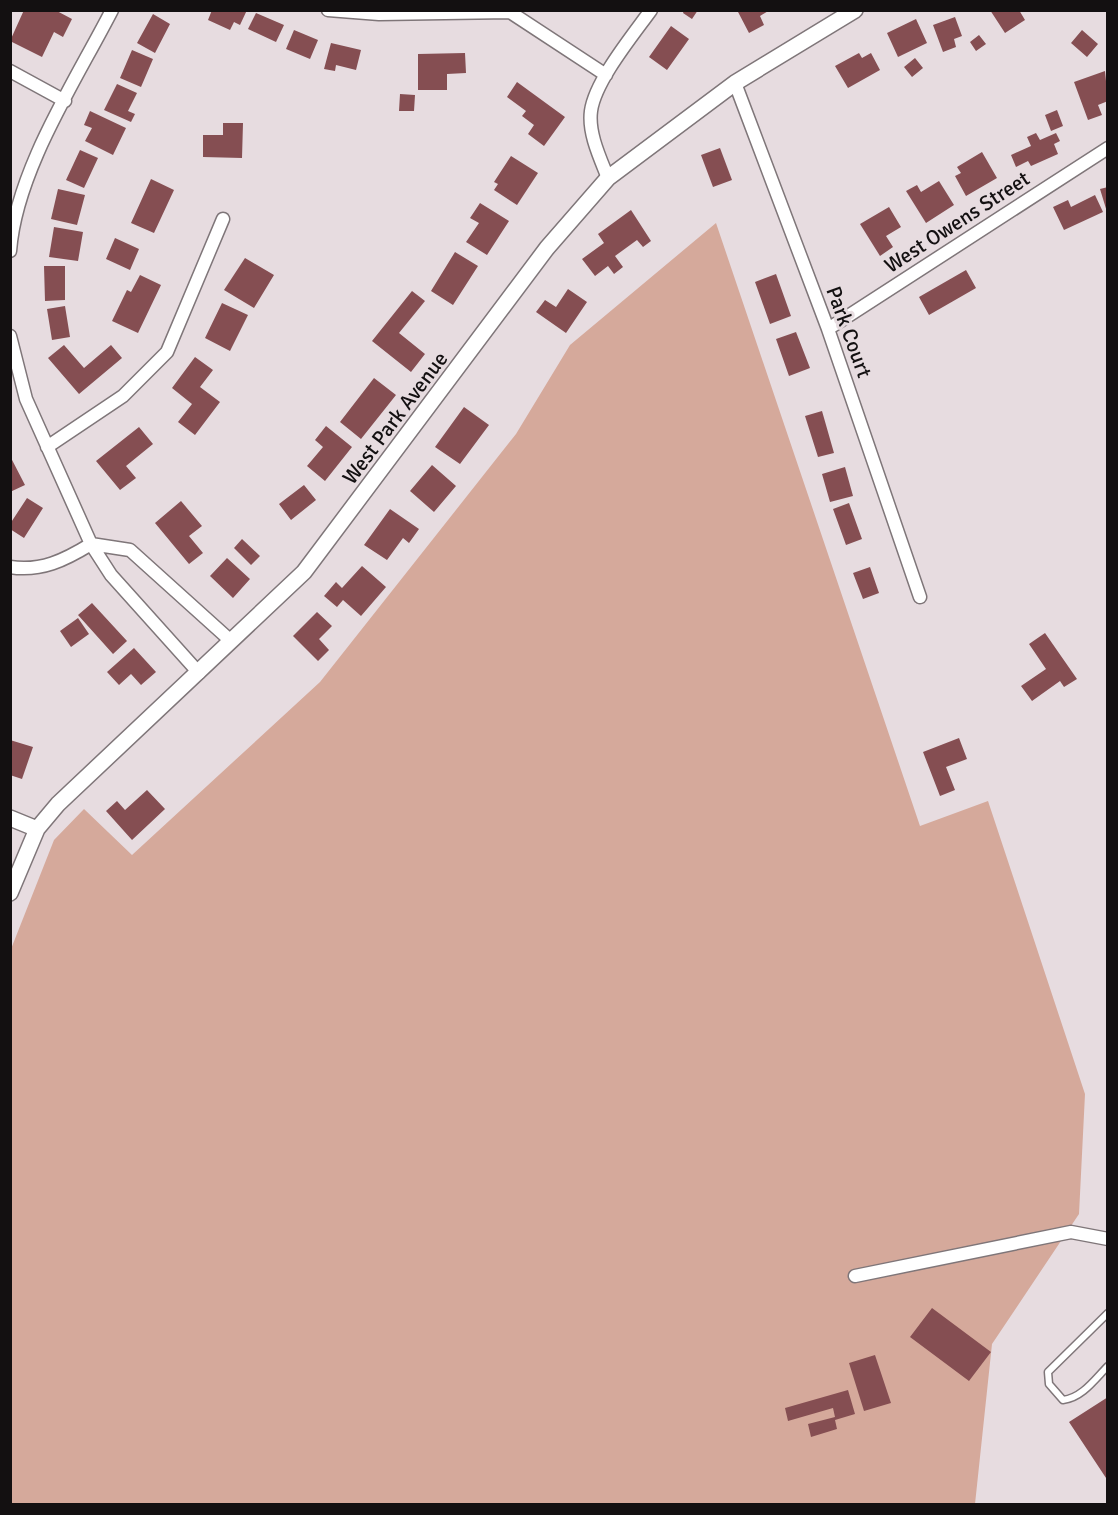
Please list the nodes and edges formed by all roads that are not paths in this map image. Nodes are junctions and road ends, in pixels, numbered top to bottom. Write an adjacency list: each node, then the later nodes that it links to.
1 (112, 10): 9 (street)
2 (328, 10): 5 (street)
3 (651, 10): 7 (street)
4 (855, 10): 8 (street, West Park Avenue)
5 (510, 11): 7 (street)
6 (10, 71): 9 (street)
7 (606, 75): 11 (street)
8 (735, 83): 11 (street, West Park Avenue); 14 (street, Park Court)
9 (65, 101): 13 (street)
10 (1107, 148): 14 (street, West Owens Street)
11 (608, 178): 20 (street, West Park Avenue)
12 (223, 219): 16 (street)
13 (10, 251)
14 (828, 329): 19 (street, Park Court)
15 (10, 336): 16 (street)
16 (47, 447): 17 (street)
17 (90, 544): 18 (street); 20 (street); 21 (street)
18 (10, 567)
19 (920, 597)
20 (231, 641): 21 (street, West Park Avenue)
21 (199, 673): 23 (street, West Park Avenue)
22 (10, 818): 23 (street)
23 (37, 829): 24 (street, West Park Avenue)
24 (10, 893)
25 (1107, 1239): 26 (street)
26 (855, 1276)
27 (1107, 1313): 28 (lane)
28 (1107, 1366)

